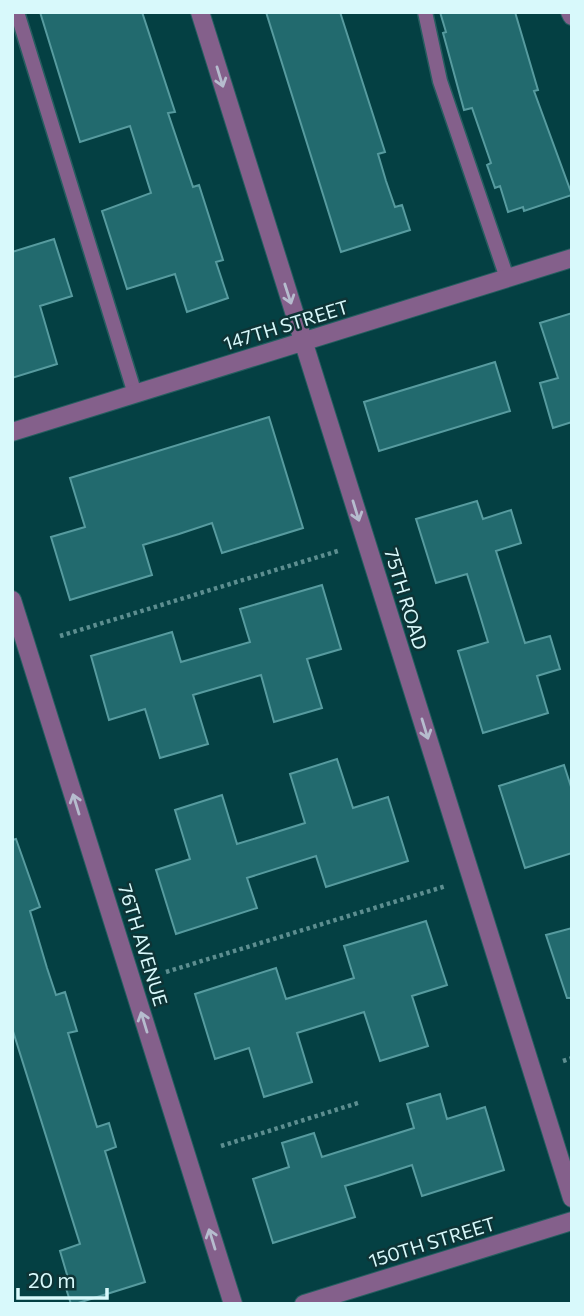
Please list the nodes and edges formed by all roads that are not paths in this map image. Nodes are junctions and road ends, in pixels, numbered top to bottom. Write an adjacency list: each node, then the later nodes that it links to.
1 (17, 12): 7 (lane)
2 (200, 12): 6 (street, 75TH ROAD, one-way to 6)
3 (425, 12): 5 (lane)
4 (572, 258): 5 (street, 147TH STREET)
5 (507, 278): 6 (street, 147TH STREET)
6 (303, 342): 7 (street, 147TH STREET); 10 (street, 75TH ROAD, one-way to 10)
7 (135, 394): 8 (street, 147TH STREET)
8 (12, 432)
9 (12, 600): 12 (street, 76TH AVENUE, one-way to 9)
10 (572, 1198)
11 (572, 1221): 13 (street, 150TH STREET)
12 (233, 1304)
13 (304, 1304)

